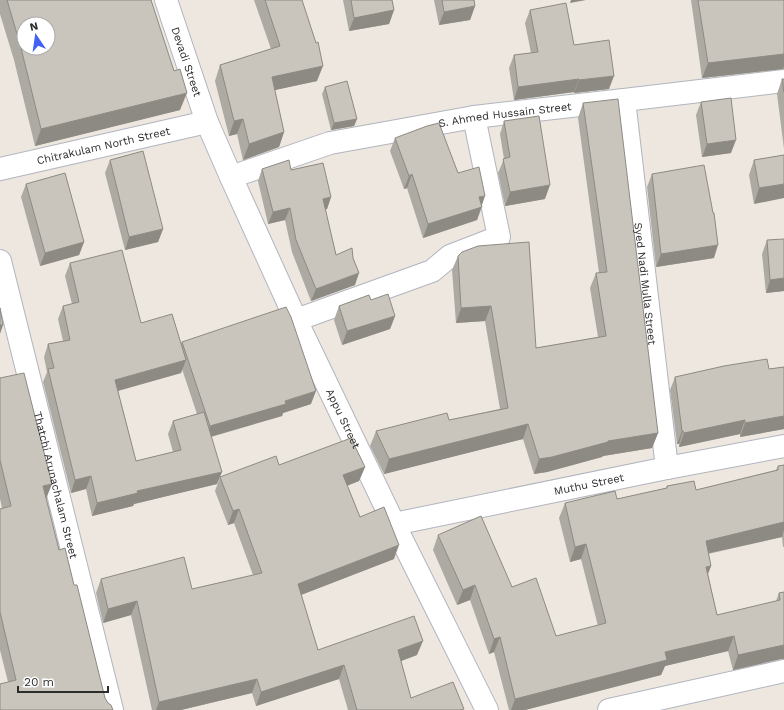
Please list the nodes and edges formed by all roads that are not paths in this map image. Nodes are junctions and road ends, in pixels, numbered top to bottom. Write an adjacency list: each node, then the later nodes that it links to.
1 (166, 0): 5 (street, Devadi Street)
2 (784, 81): 3 (street, S. Ahmed Hussain Street)
3 (624, 100): 4 (street, S. Ahmed Hussain Street); 11 (street, Syed Nadi Mulla Street)
4 (474, 117): 7 (street, S. Ahmed Hussain Street); 9 (street)
5 (207, 122): 6 (street, Chitrakulam North Street); 7 (street, Appu Street)
6 (0, 169)
7 (231, 177): 9 (street, Appu Street)
8 (0, 261): 14 (street, Thatchi Arunachalam Street)
9 (296, 320): 12 (street, Appu Street)
10 (784, 446): 11 (street, Muthu Street)
11 (668, 468): 12 (street, Muthu Street)
12 (394, 524): 15 (street, Appu Street)
13 (784, 671): 16 (street)
14 (112, 710)
15 (487, 710)
16 (609, 710)

